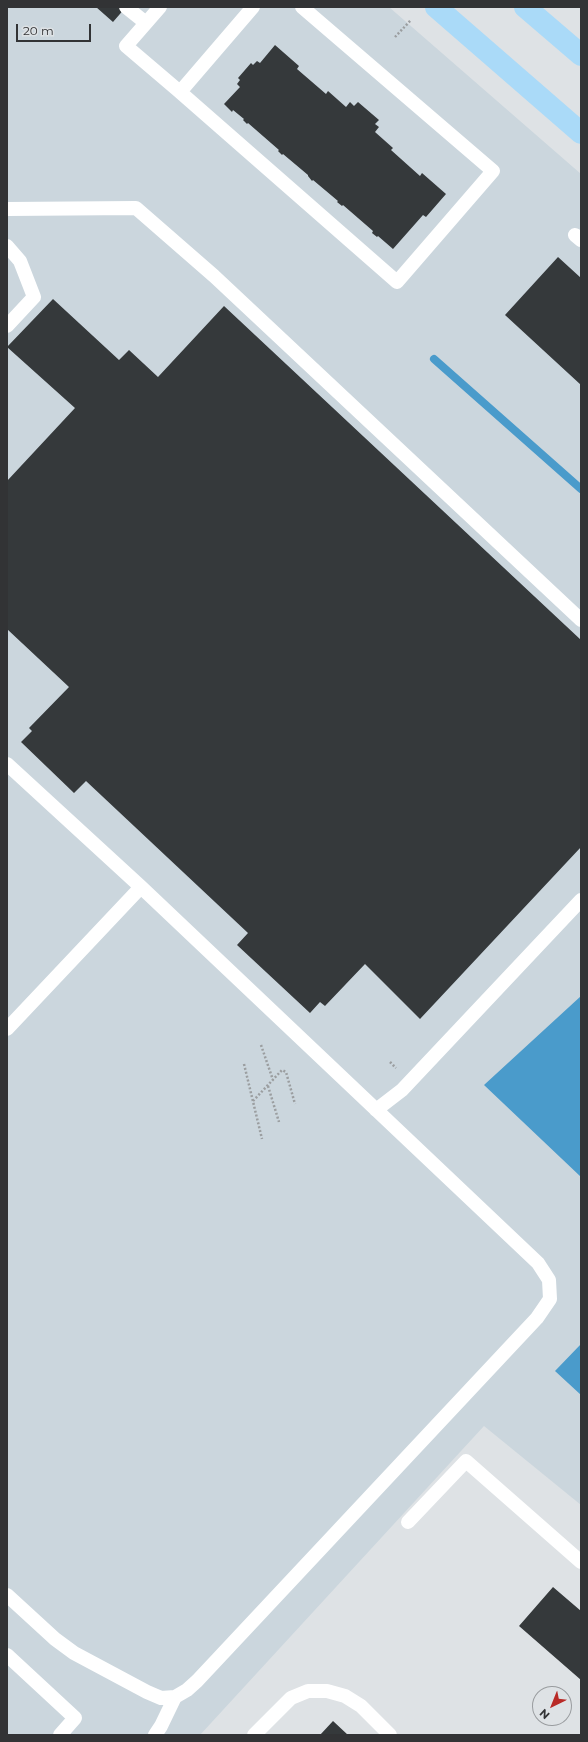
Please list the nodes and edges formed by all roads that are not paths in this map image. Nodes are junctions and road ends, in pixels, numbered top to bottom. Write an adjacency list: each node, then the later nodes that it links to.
1 (126, 7): 7 (lane)
2 (160, 7): 7 (lane)
3 (253, 7): 9 (lane)
4 (302, 7): 9 (lane)
5 (436, 7): 10 (main road)
6 (525, 7): 8 (main road)
7 (146, 23): 9 (lane)
8 (581, 55)
9 (180, 92)
10 (581, 133)
11 (7, 209): 14 (lane)
12 (7, 246): 13 (lane)
13 (7, 326)
14 (581, 620)
15 (7, 764): 16 (lane)
16 (141, 887): 18 (lane); 19 (lane)
17 (581, 900): 19 (lane)
18 (7, 1029)
19 (376, 1110): 24 (lane)
20 (408, 1522): 21 (lane)
21 (581, 1562)
22 (7, 1596): 24 (lane)
23 (7, 1655): 25 (lane)
24 (175, 1697): 26 (lane)
25 (60, 1735)
26 (154, 1735)
27 (254, 1735): 28 (lane)
28 (390, 1735)

